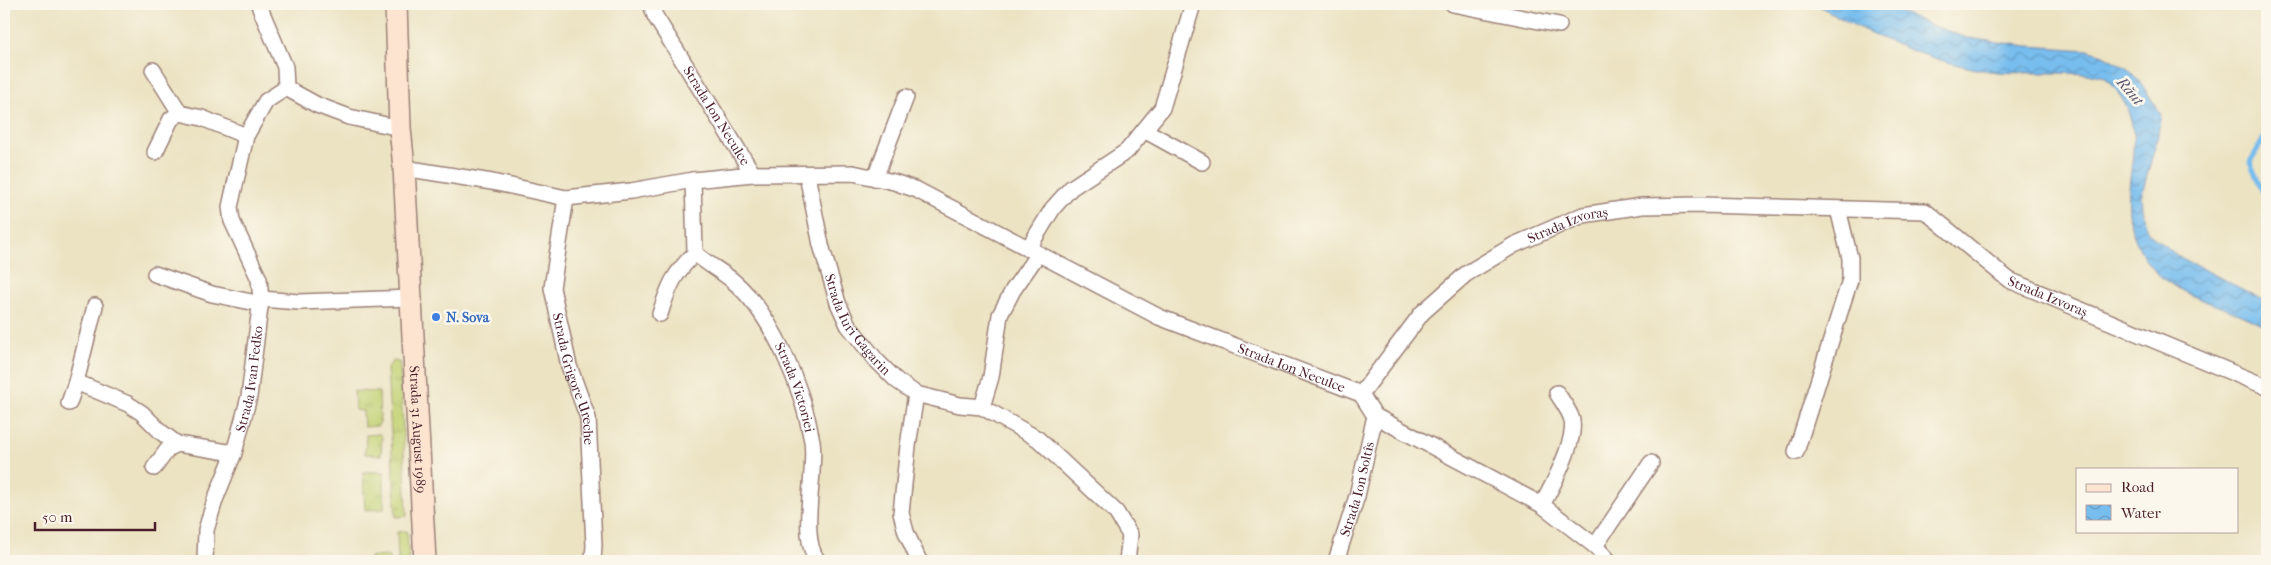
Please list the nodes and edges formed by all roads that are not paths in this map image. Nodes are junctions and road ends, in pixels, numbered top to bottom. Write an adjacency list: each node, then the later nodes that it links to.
1 (396, 4): 11 (main road, Strada 31 August 1989)
2 (650, 4): 17 (street, Strada Ion Neculce)
3 (1193, 4): 12 (street)
4 (1453, 4): 6 (street)
5 (260, 8): 8 (street)
6 (1559, 26)
7 (153, 70): 10 (street)
8 (286, 88): 11 (street); 13 (street, Strada Ivan Fedko)
9 (906, 97): 19 (street)
10 (180, 113): 13 (street); 14 (street)
11 (400, 128): 16 (main road, Strada 31 August 1989)
12 (1144, 130): 15 (street); 23 (street)
13 (246, 136): 27 (street, Strada Ivan Fedko)
14 (155, 152)
15 (1202, 162)
16 (404, 168): 21 (street); 26 (main road, Strada 31 August 1989)
17 (753, 174): 18 (street, Strada Ion Neculce); 20 (street)
18 (807, 175): 19 (street, Strada Ion Neculce); 33 (street, Strada Iuri Gagarin)
19 (875, 178): 23 (street, Strada Ion Neculce)
20 (693, 180): 21 (street); 24 (street)
21 (566, 198): 48 (street, Strada Grigore Ureche)
22 (1838, 209): 31 (street, Strada Izvoraș); 34 (street, Strada Izvoraș); 39 (street)
23 (1033, 252): 34 (street, Strada Ion Neculce); 36 (street)
24 (695, 253): 29 (street); 45 (street, Strada Victoriei)
25 (155, 274): 27 (street)
26 (411, 298): 27 (street); 47 (main road, Strada 31 August 1989)
27 (261, 302): 40 (street, Strada Ivan Fedko)
28 (95, 306): 30 (street)
29 (660, 314)
30 (76, 382): 35 (street); 38 (street)
31 (2267, 387)
32 (1557, 393): 43 (street)
33 (916, 394): 36 (street, Strada Iuri Gagarin); 49 (street)
34 (1361, 394): 37 (street, Strada Ion Neculce)
35 (69, 403)
36 (982, 408): 50 (street, Strada Iuri Gagarin)
37 (1375, 416): 43 (street, Strada Ion Neculce); 51 (street, Strada Ion Soltîs)
38 (177, 444): 40 (street); 42 (street)
39 (1796, 452)
40 (234, 453): 46 (street, Strada Ivan Fedko)
41 (1651, 463): 44 (street)
42 (154, 468)
43 (1542, 505): 44 (street, Strada Ion Neculce)
44 (1595, 546): 52 (street, Strada Ion Neculce)
45 (811, 560)
46 (205, 561)
47 (425, 561)
48 (593, 561)
49 (919, 561)
50 (1127, 561)
51 (1336, 561)
52 (1609, 561)

